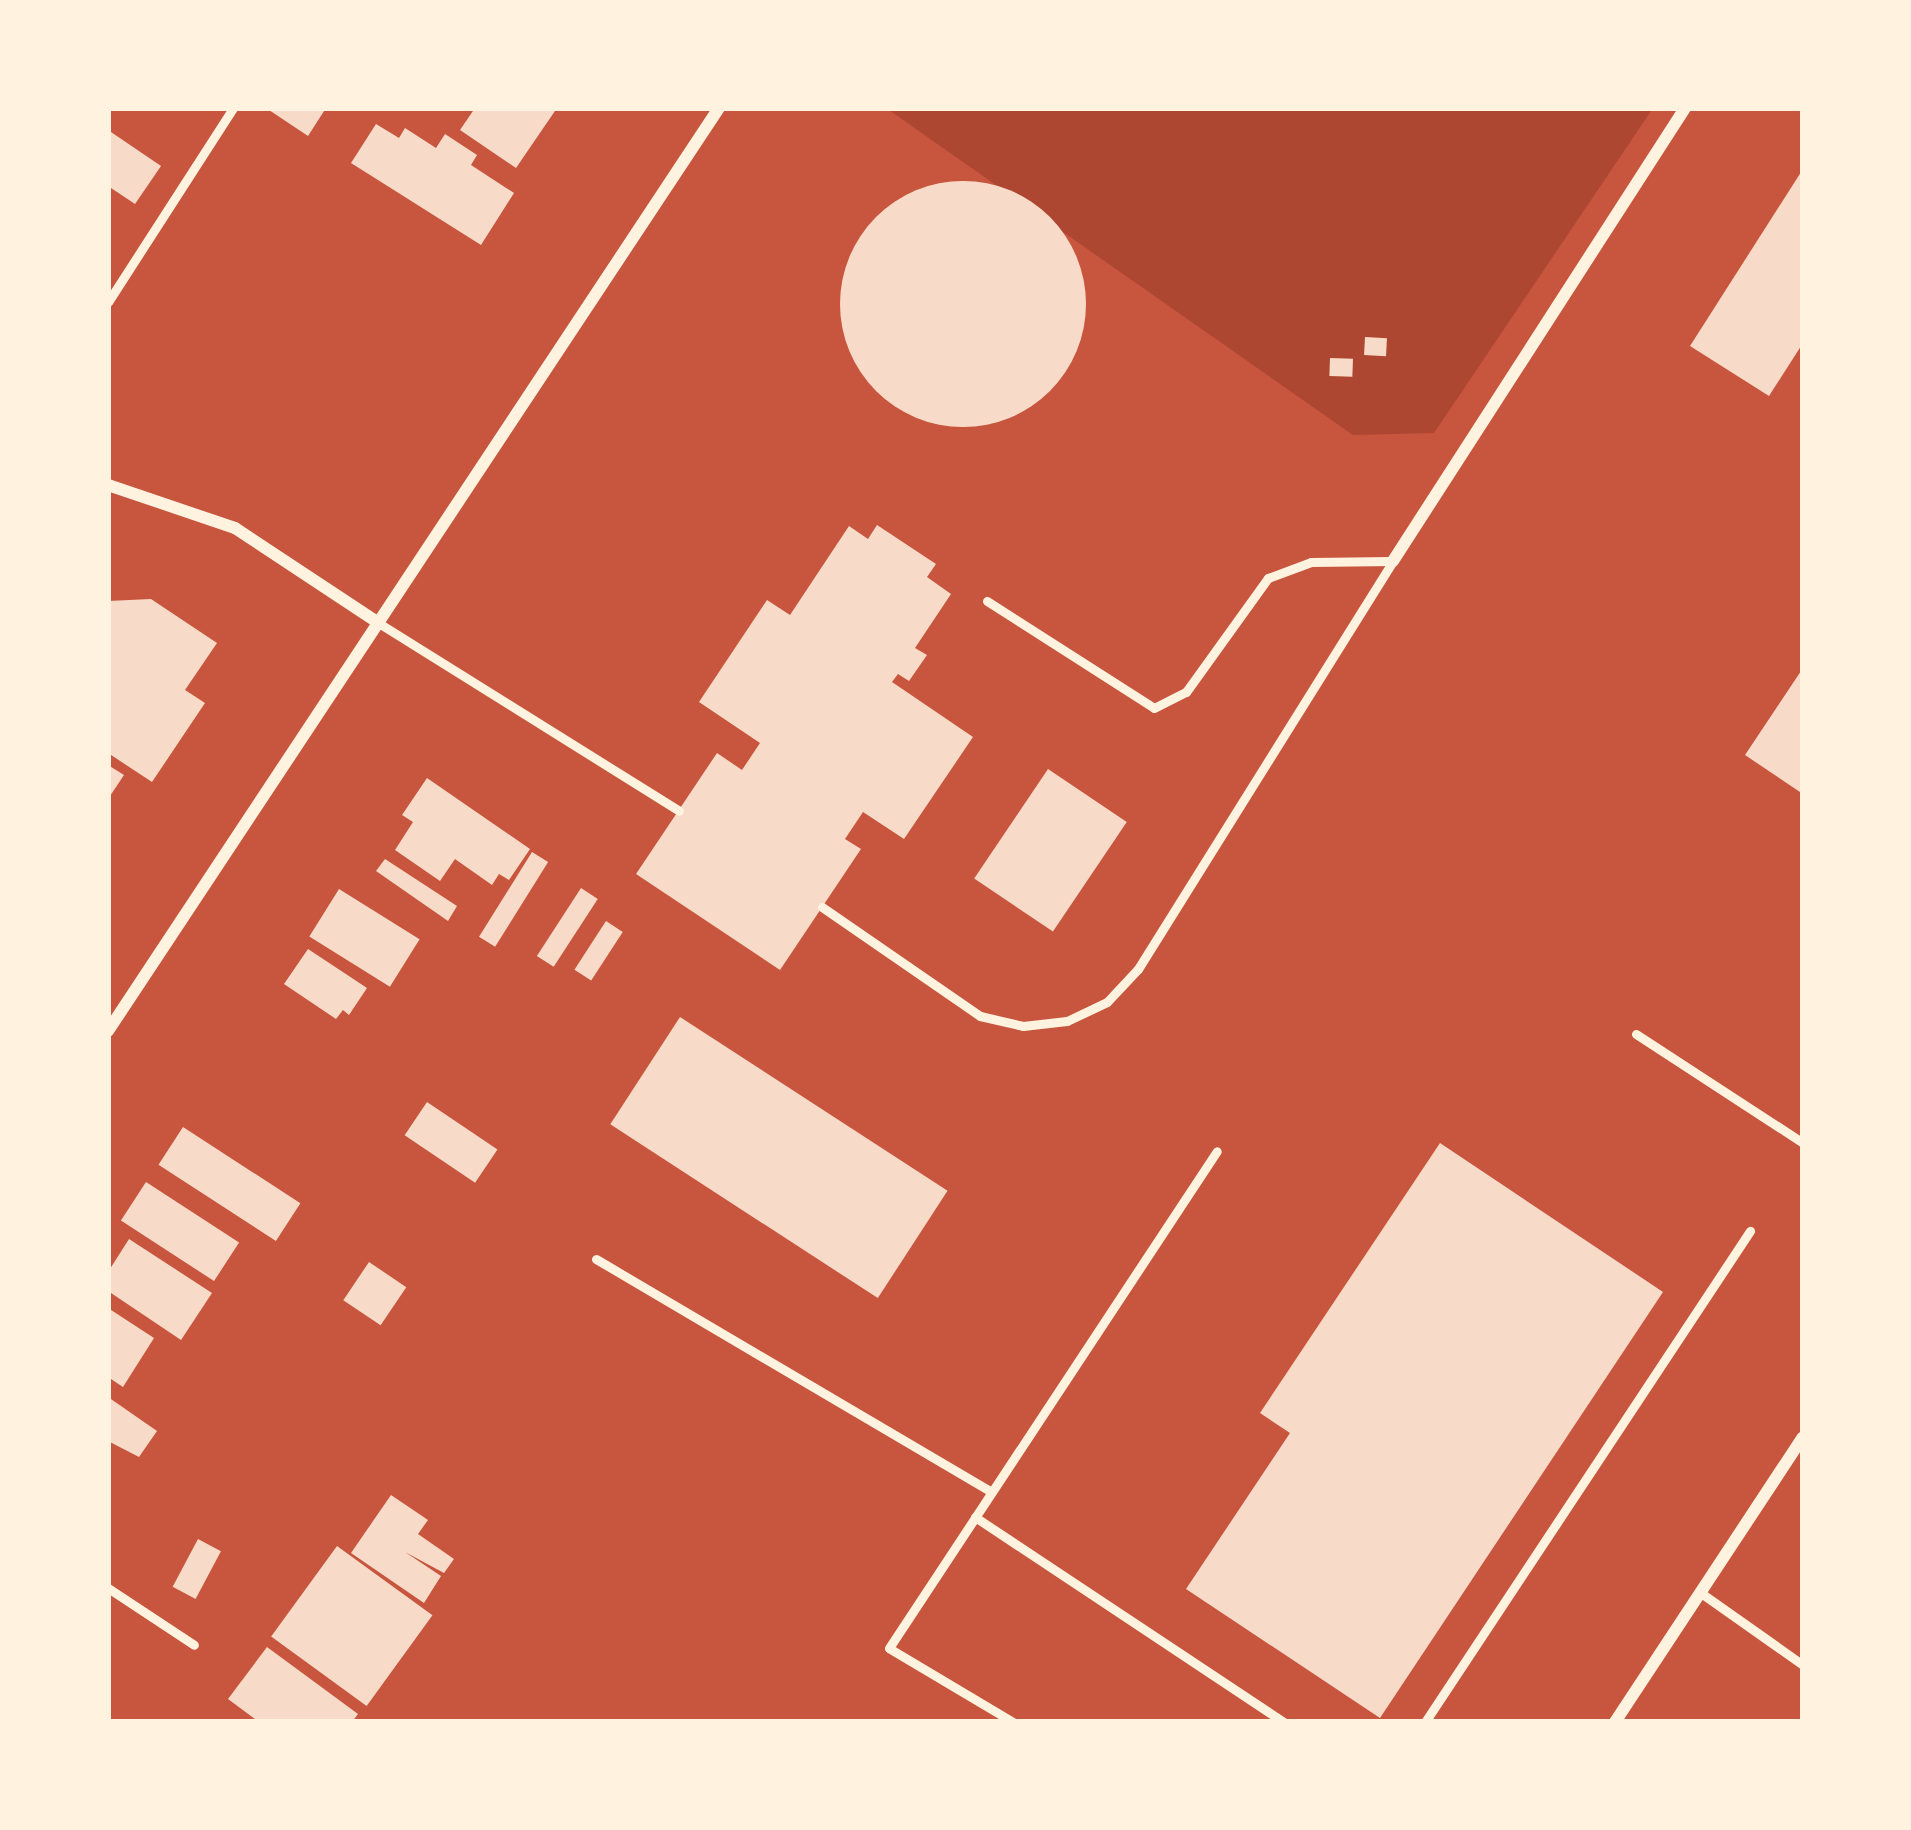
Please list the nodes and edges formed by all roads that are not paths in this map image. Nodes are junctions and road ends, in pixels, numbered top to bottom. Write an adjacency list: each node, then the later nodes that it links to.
1 (233, 108): 4 (lane)
2 (719, 108): 8 (street)
3 (1684, 108): 6 (street)
4 (108, 302)
5 (108, 485): 8 (street)
6 (1394, 561): 7 (lane); 10 (lane)
7 (987, 602)
8 (377, 622): 9 (lane); 11 (street)
9 (679, 811)
10 (822, 907)
11 (108, 1031)
12 (1636, 1034): 13 (lane)
13 (1803, 1143)
14 (1216, 1151): 18 (lane)
15 (1750, 1231): 26 (lane)
16 (596, 1259): 18 (lane)
17 (1803, 1437): 21 (street)
18 (992, 1492): 19 (lane)
19 (975, 1517): 24 (lane); 25 (lane)
20 (108, 1588): 22 (lane)
21 (1701, 1593): 23 (lane); 27 (street)
22 (194, 1645)
23 (1803, 1665)
24 (1013, 1722)
25 (1284, 1722)
26 (1425, 1722)
27 (1615, 1722)

